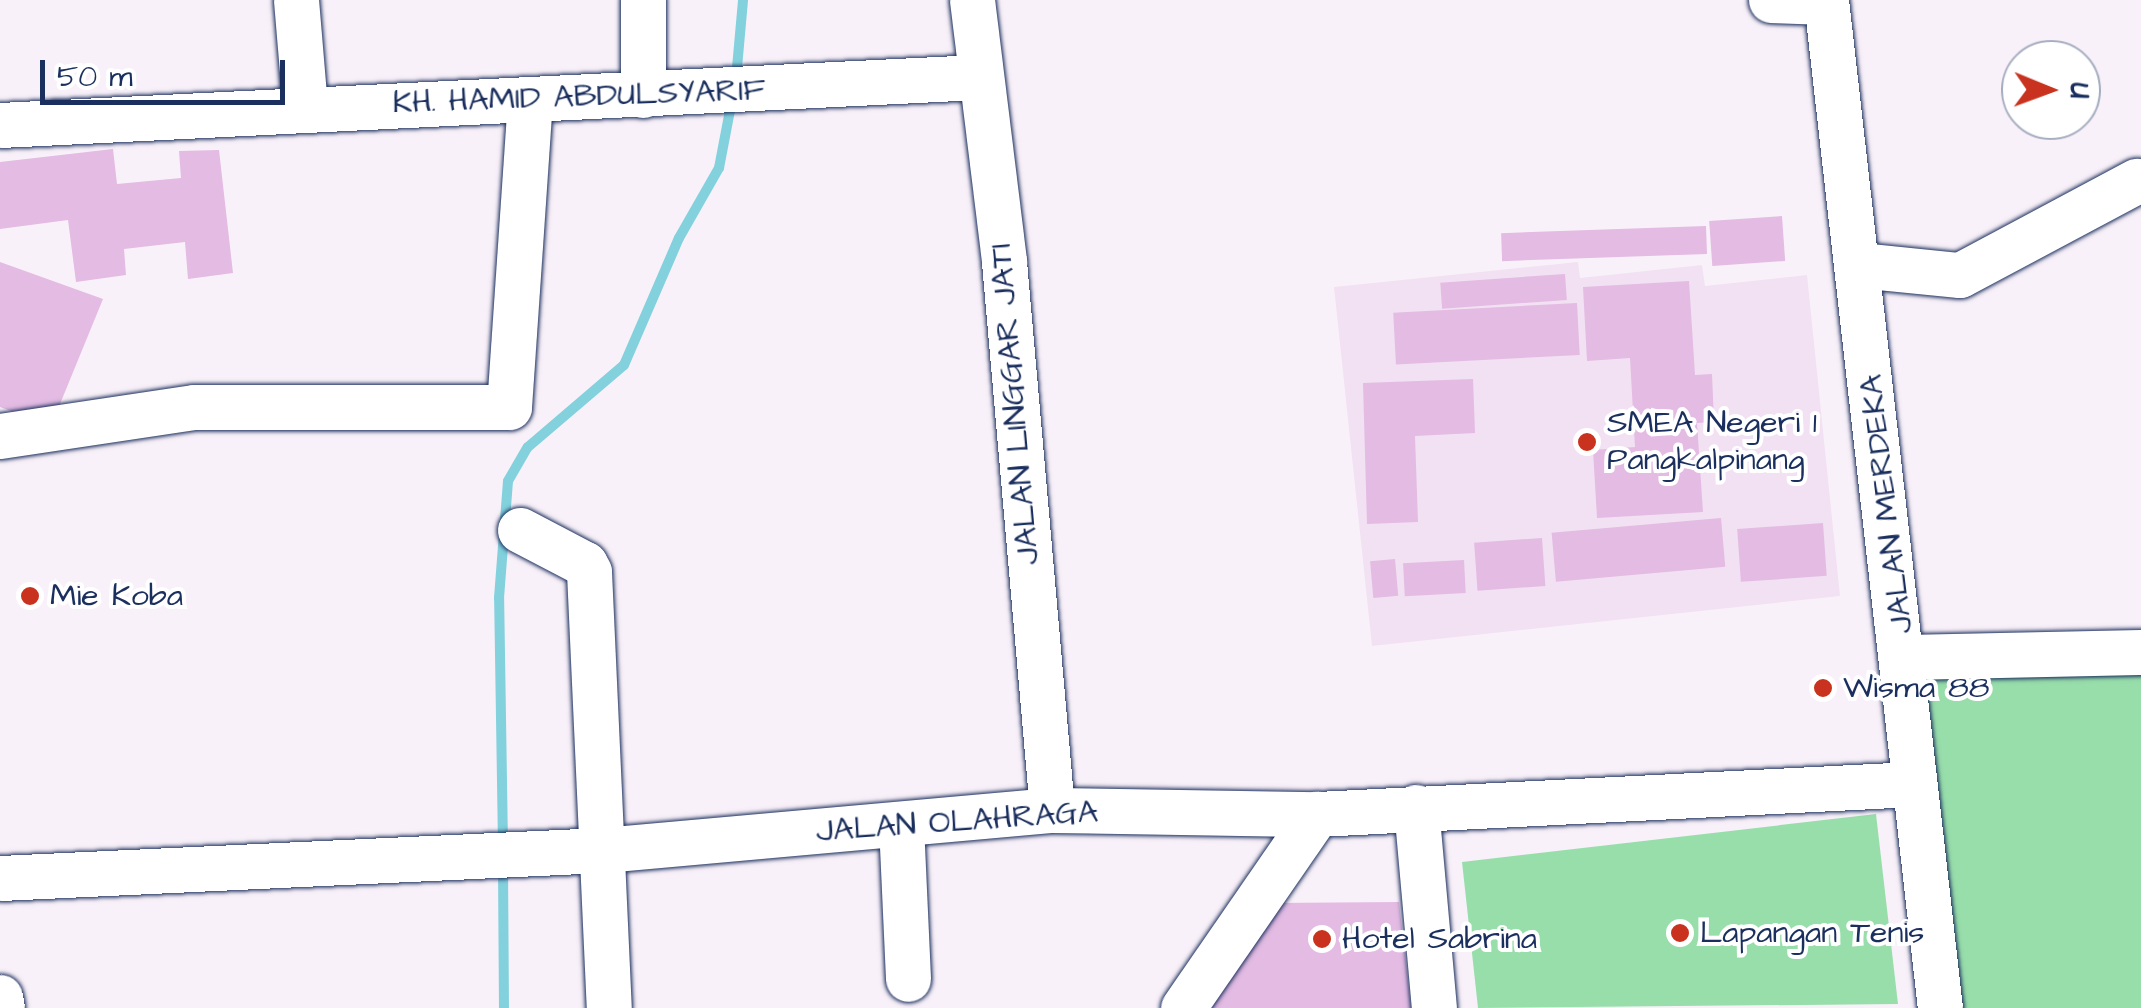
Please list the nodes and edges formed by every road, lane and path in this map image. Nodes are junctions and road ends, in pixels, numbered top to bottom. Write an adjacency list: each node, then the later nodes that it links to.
1 (296, 0): 9 (street)
2 (642, 0): 7 (street)
3 (972, 0): 6 (street, JALAN LINGGAR JATI)
4 (1771, 0): 5 (street)
5 (1826, 1): 12 (street, JALAN MERDEKA)
6 (979, 77): 7 (street, KH. HAMID ABDULSYARIF); 19 (street, JALAN LINGGAR JATI)
7 (643, 95): 8 (street, KH. HAMID ABDULSYARIF)
8 (530, 100): 9 (street, KH. HAMID ABDULSYARIF); 13 (street)
9 (305, 108): 10 (street, KH. HAMID ABDULSYARIF)
10 (0, 125)
11 (2136, 181): 12 (street)
12 (1859, 265): 16 (street, JALAN MERDEKA)
13 (0, 436)
14 (520, 530): 22 (street)
15 (2141, 652): 16 (street)
16 (1905, 657): 17 (street, JALAN MERDEKA)
17 (1914, 784): 18 (street, JALAN OLAHRAGA); 30 (street, JALAN MERDEKA)
18 (1416, 807): 20 (street, JALAN OLAHRAGA); 29 (street)
19 (1052, 810): 20 (street, JALAN OLAHRAGA); 21 (street, JALAN OLAHRAGA)
20 (1318, 814): 28 (street)
21 (901, 824): 22 (street, JALAN OLAHRAGA); 24 (street)
22 (603, 850): 23 (street, JALAN OLAHRAGA); 27 (street)
23 (0, 878)
24 (908, 979)
25 (0, 997): 26 (street)
26 (2, 1008)
27 (609, 1008)
28 (1182, 1008)
29 (1434, 1008)
30 (1940, 1008)

